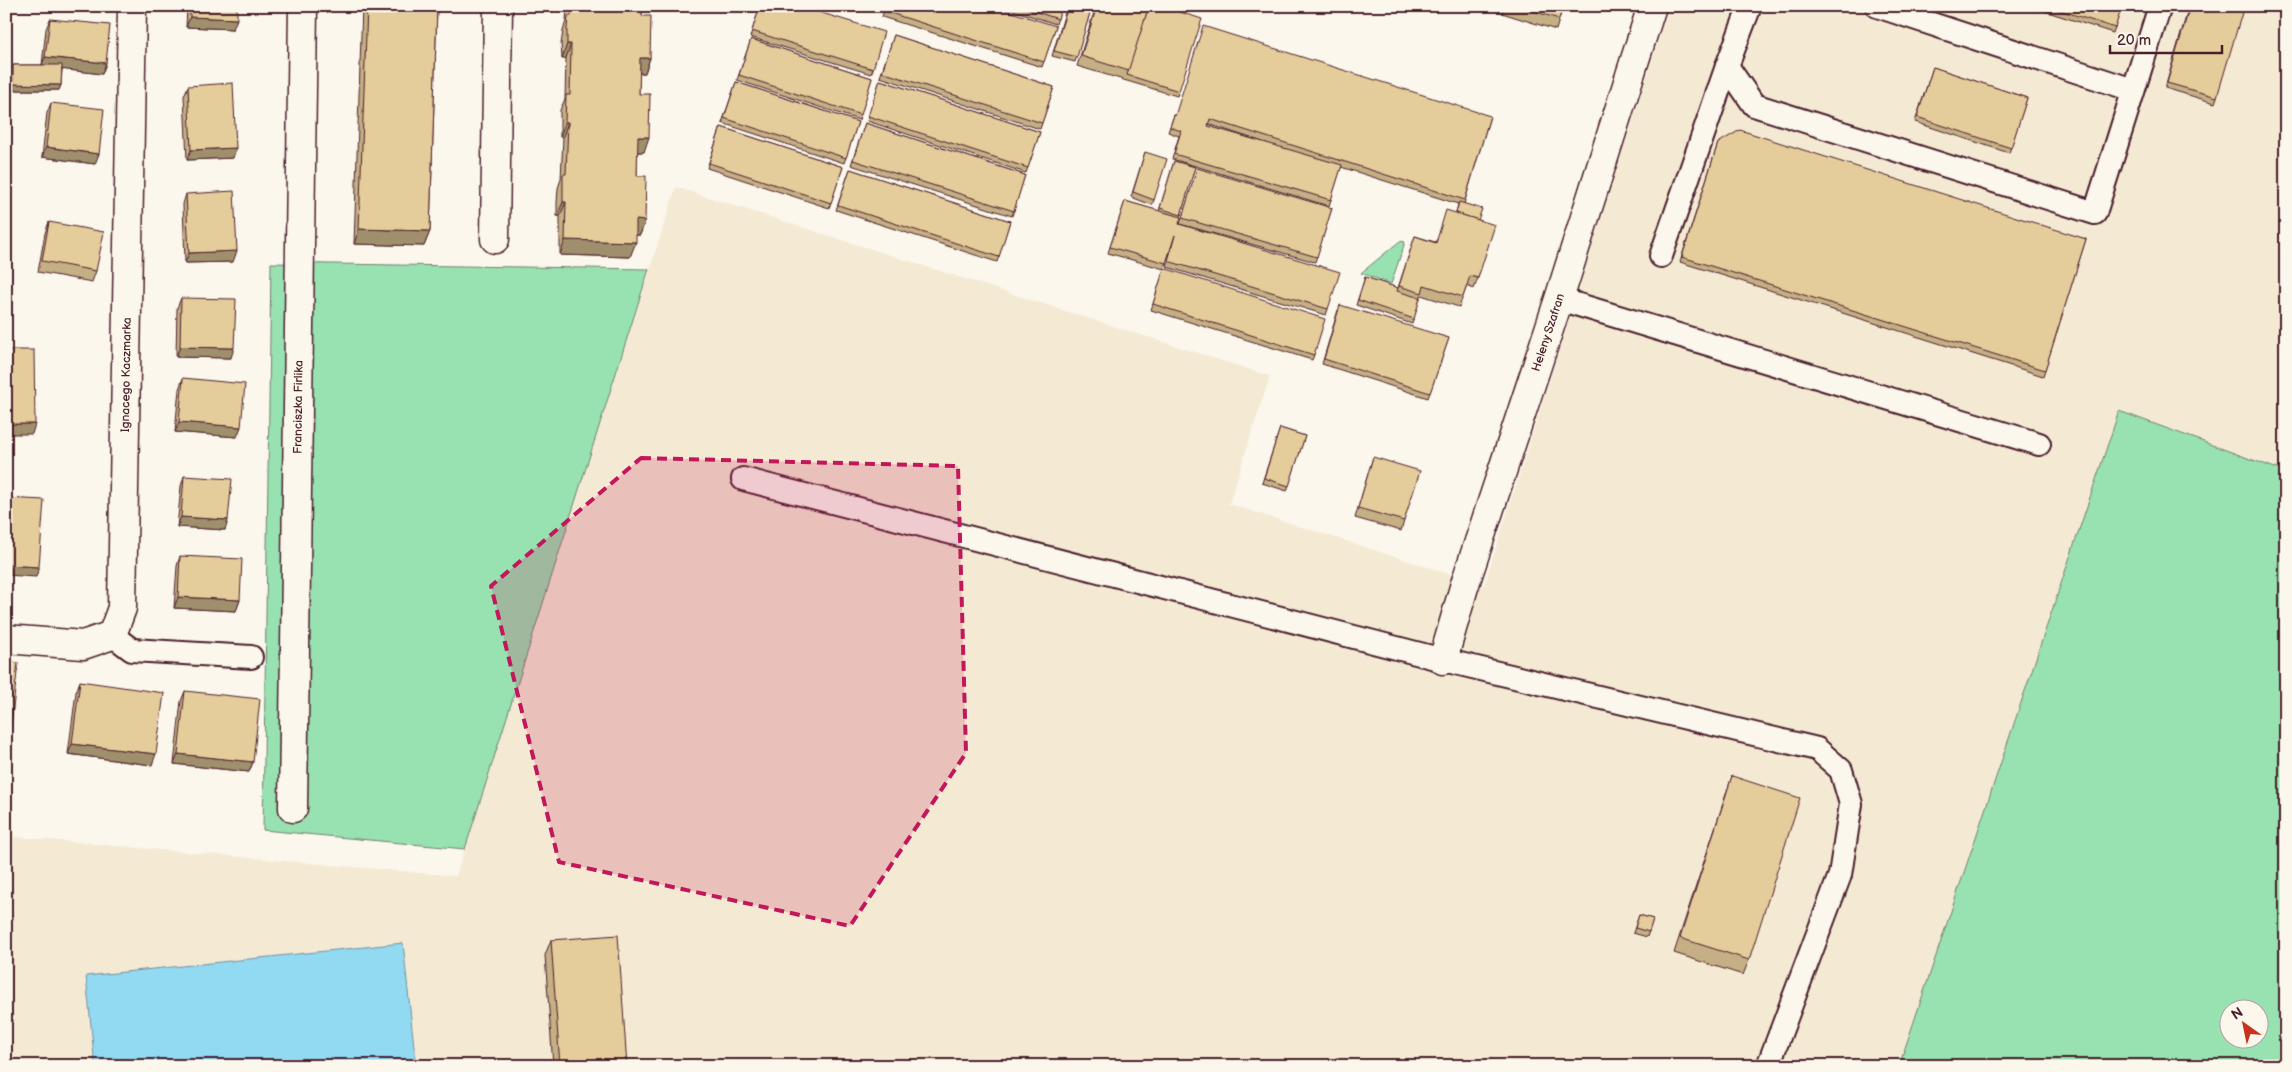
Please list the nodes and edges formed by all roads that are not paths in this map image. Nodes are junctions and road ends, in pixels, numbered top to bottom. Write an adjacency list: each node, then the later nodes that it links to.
1 (132, 6): 15 (street, Ignacego Kaczmarka)
2 (303, 6): 19 (street, Franciszka Firlika)
3 (498, 6): 10 (street)
4 (1652, 6): 12 (street, Heleny Szafran)
5 (1750, 6): 8 (lane)
6 (1877, 6): 9 (lane)
7 (2160, 6): 9 (lane)
8 (1727, 66): 9 (lane); 11 (lane)
9 (2133, 90)
10 (495, 240)
11 (1661, 256)
12 (1559, 299): 13 (lane); 18 (street, Heleny Szafran)
13 (2039, 444)
14 (743, 479): 18 (lane)
15 (112, 635): 16 (street); 17 (lane)
16 (6, 639)
17 (251, 657)
18 (1443, 660): 20 (lane)
19 (293, 808)
20 (1768, 1066)

